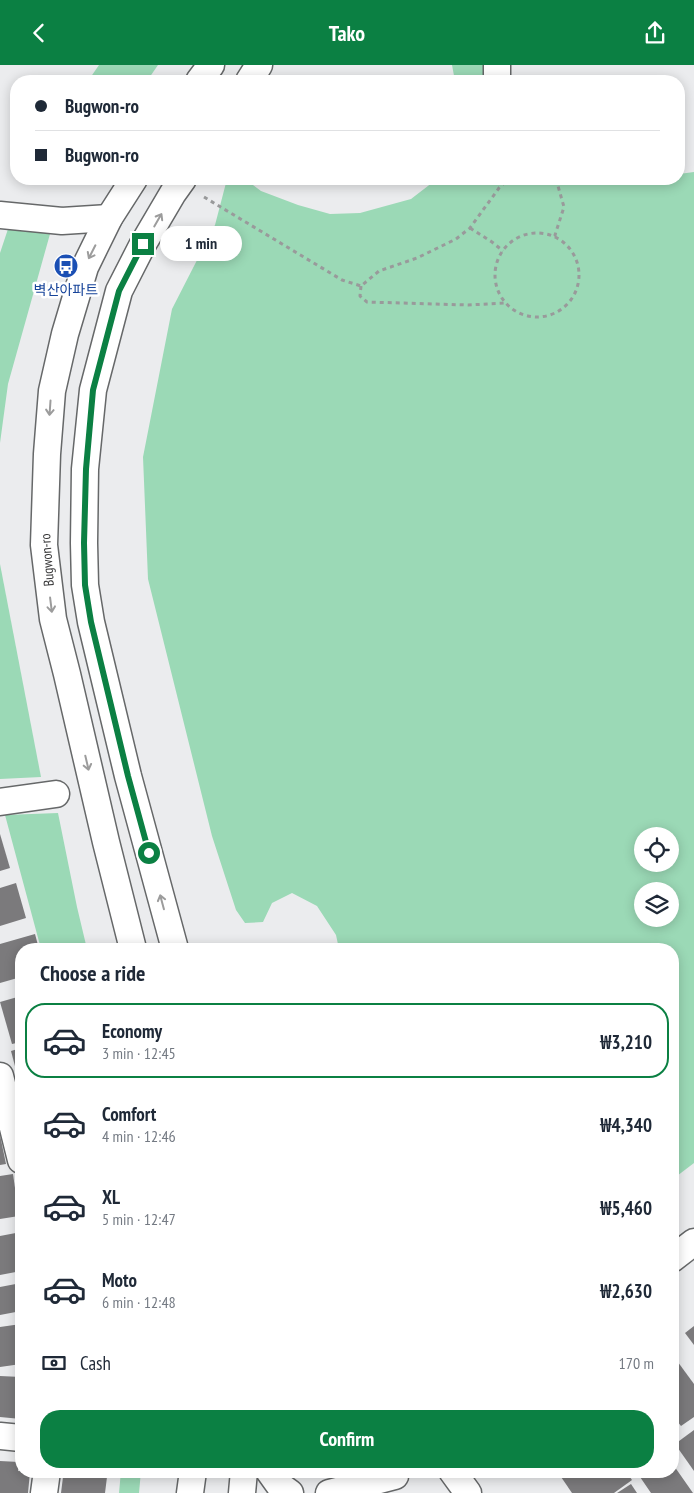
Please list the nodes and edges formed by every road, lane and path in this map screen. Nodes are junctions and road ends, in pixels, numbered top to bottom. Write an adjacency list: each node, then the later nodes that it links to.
1 (130, 185): 7 (street, Bugwon-ro)
2 (180, 185): 16 (street, one-way to 2)
3 (502, 185): 8 (path)
4 (558, 185): 9 (path)
5 (204, 197): 11 (path)
6 (0, 215): 7 (street)
7 (109, 218): 15 (street, Bugwon-ro, one-way to 15)
8 (470, 228): 10 (path); 11 (path)
9 (560, 240): 10 (path); 12 (path)
10 (503, 251): 12 (path)
11 (361, 286): 12 (path)
12 (506, 303)
13 (56, 793): 14 (street)
14 (0, 802)
15 (131, 943)
16 (173, 943)
17 (0, 1076): 18 (street)
18 (15, 1136)
19 (694, 1242): 20 (street)
20 (679, 1254)
21 (0, 1436): 22 (street)
22 (15, 1437)
23 (46, 1478): 29 (street)
24 (191, 1478): 30 (street)
25 (243, 1478): 31 (street)
26 (274, 1478): 32 (street)
27 (457, 1478): 35 (street)
28 (394, 1480): 33 (street); 34 (street)
29 (44, 1493)
30 (190, 1493)
31 (242, 1493)
32 (290, 1493)
33 (329, 1493)
34 (370, 1493)
35 (468, 1493)

